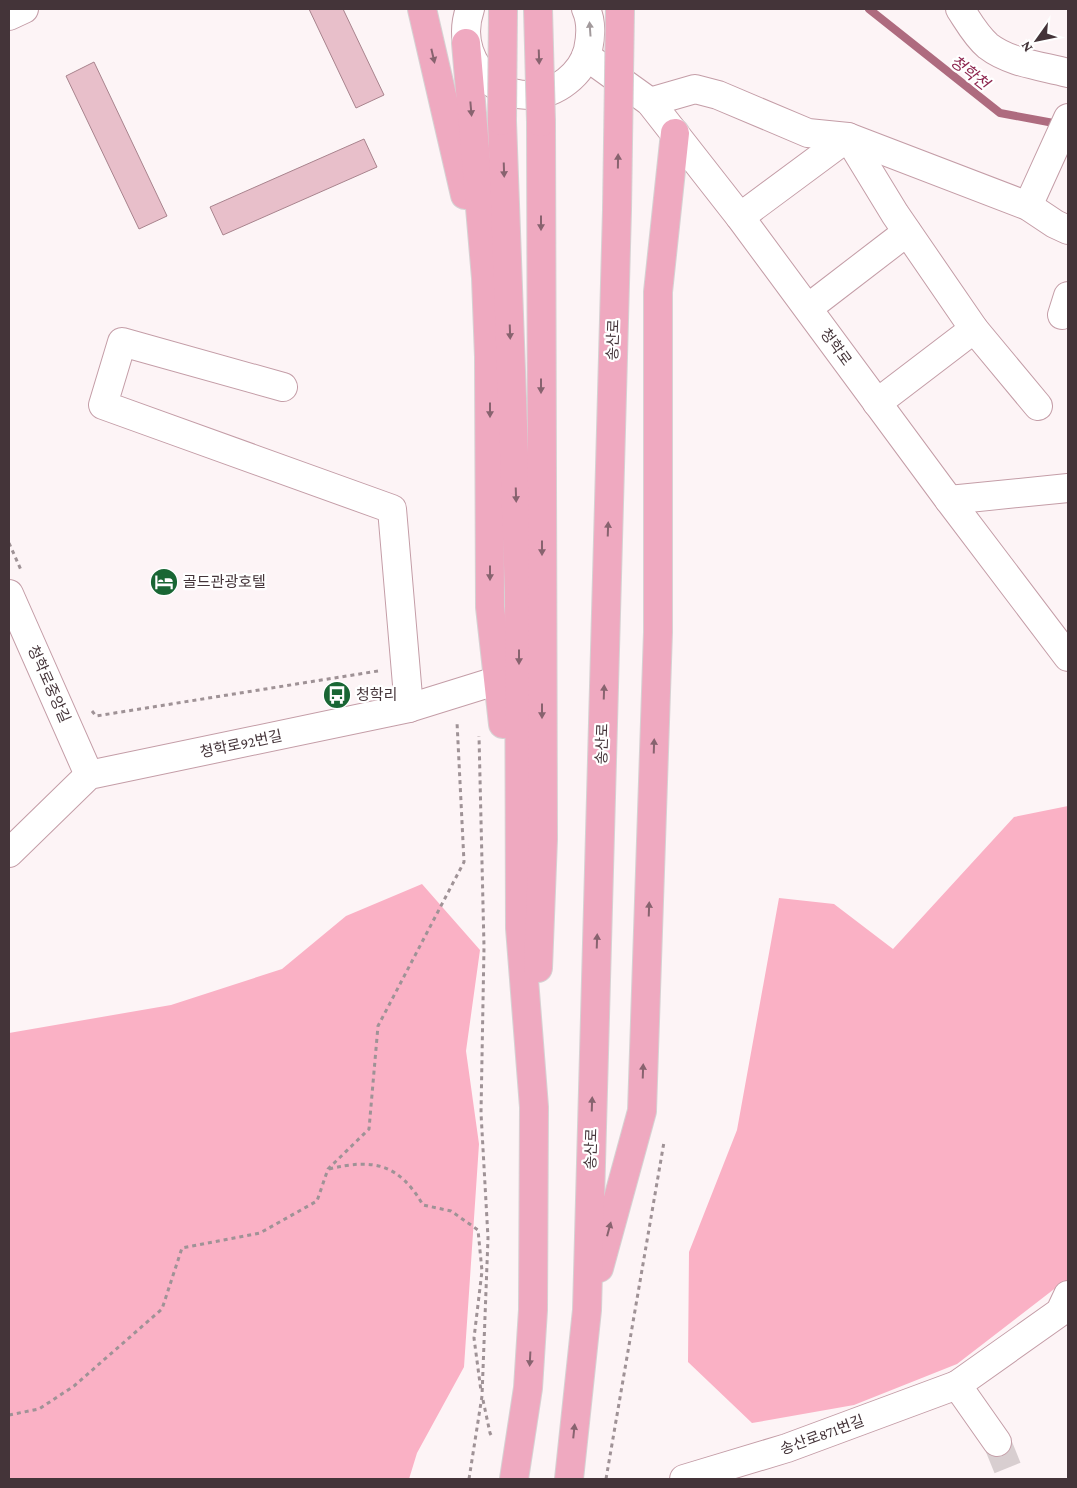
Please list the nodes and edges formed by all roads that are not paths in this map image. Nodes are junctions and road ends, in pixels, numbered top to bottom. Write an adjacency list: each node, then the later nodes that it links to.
1 (24, 9): 10 (street)
2 (422, 9): 22 (main road, one-way to 22)
3 (454, 9): 11 (street)
4 (470, 9): 11 (street)
5 (503, 9): 36 (main road, one-way to 36, bridge)
6 (538, 9): 37 (main road, one-way to 37, bridge)
7 (586, 9): 12 (street, one-way to 7)
8 (620, 9): 39 (main road, 송산로, one-way to 8, bridge)
9 (960, 9): 13 (street)
10 (9, 16)
11 (466, 43): 12 (street); 22 (main road, one-way to 22)
12 (586, 56): 14 (street, 청학로)
13 (1068, 73)
14 (650, 102): 16 (street, 청학로); 17 (street)
15 (1068, 118): 18 (street)
16 (674, 133): 19 (street, 청학로); 39 (main road, one-way to 16)
17 (848, 137): 18 (street); 19 (street); 21 (street)
18 (1028, 206): 20 (street)
19 (740, 217): 23 (street, 청학로)
20 (1068, 230)
21 (907, 232): 23 (street); 24 (street)
22 (486, 278): 32 (main road, one-way to 32)
23 (808, 308): 26 (street, 청학로)
24 (974, 329): 26 (street); 27 (street)
25 (282, 387): 33 (street)
26 (877, 403): 29 (street, 청학로)
27 (1038, 406)
28 (1068, 488): 29 (street)
29 (949, 500): 31 (street, 청학로)
30 (9, 594): 34 (street, 청학로중앙길)
31 (1068, 657)
32 (499, 680): 33 (street, 청학로92번길); 36 (main road)
33 (409, 708): 34 (street, 청학로92번길)
34 (89, 775): 35 (street)
35 (9, 853)
36 (520, 928): 37 (main road)
37 (534, 1107): 42 (main road, one-way to 42)
38 (1068, 1295): 40 (street, 송산로871번길)
39 (587, 1310): 43 (main road, 송산로, one-way to 39)
40 (957, 1385): 41 (street); 44 (street, 송산로871번길)
41 (997, 1442)
42 (516, 1473)
43 (569, 1479)
44 (684, 1479)

